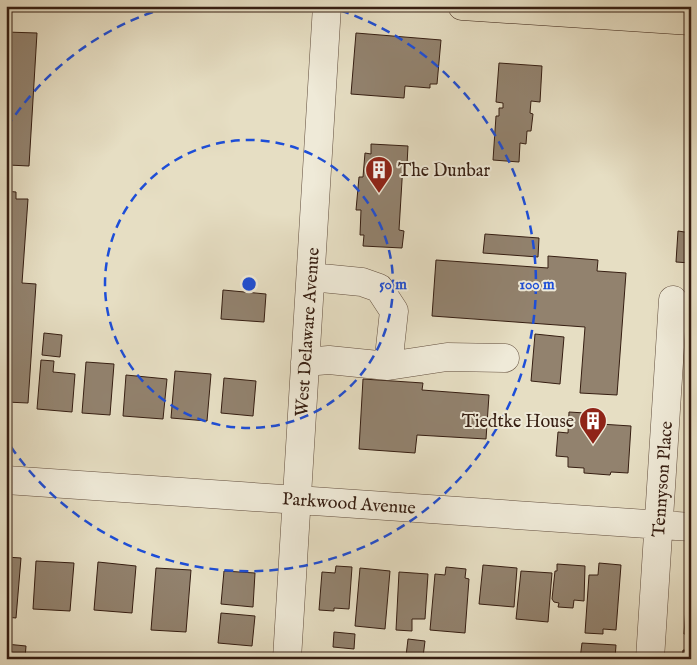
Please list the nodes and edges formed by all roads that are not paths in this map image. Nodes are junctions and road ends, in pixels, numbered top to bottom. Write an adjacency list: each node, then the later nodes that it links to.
1 (328, 6): 4 (street, West Delaware Avenue)
2 (462, 6): 3 (main road)
3 (691, 21)
4 (311, 277): 7 (street, West Delaware Avenue); 8 (street)
5 (673, 300): 11 (street, Tennyson Place)
6 (506, 358): 8 (street)
7 (305, 362): 8 (street); 10 (street, West Delaware Avenue)
8 (388, 366)
9 (6, 480): 10 (street, Parkwood Avenue)
10 (297, 499): 11 (street, Parkwood Avenue); 13 (street, West Delaware Avenue)
11 (659, 525): 12 (street, Parkwood Avenue); 14 (street, Tennyson Place)
12 (691, 527)
13 (287, 659)
14 (650, 659)

